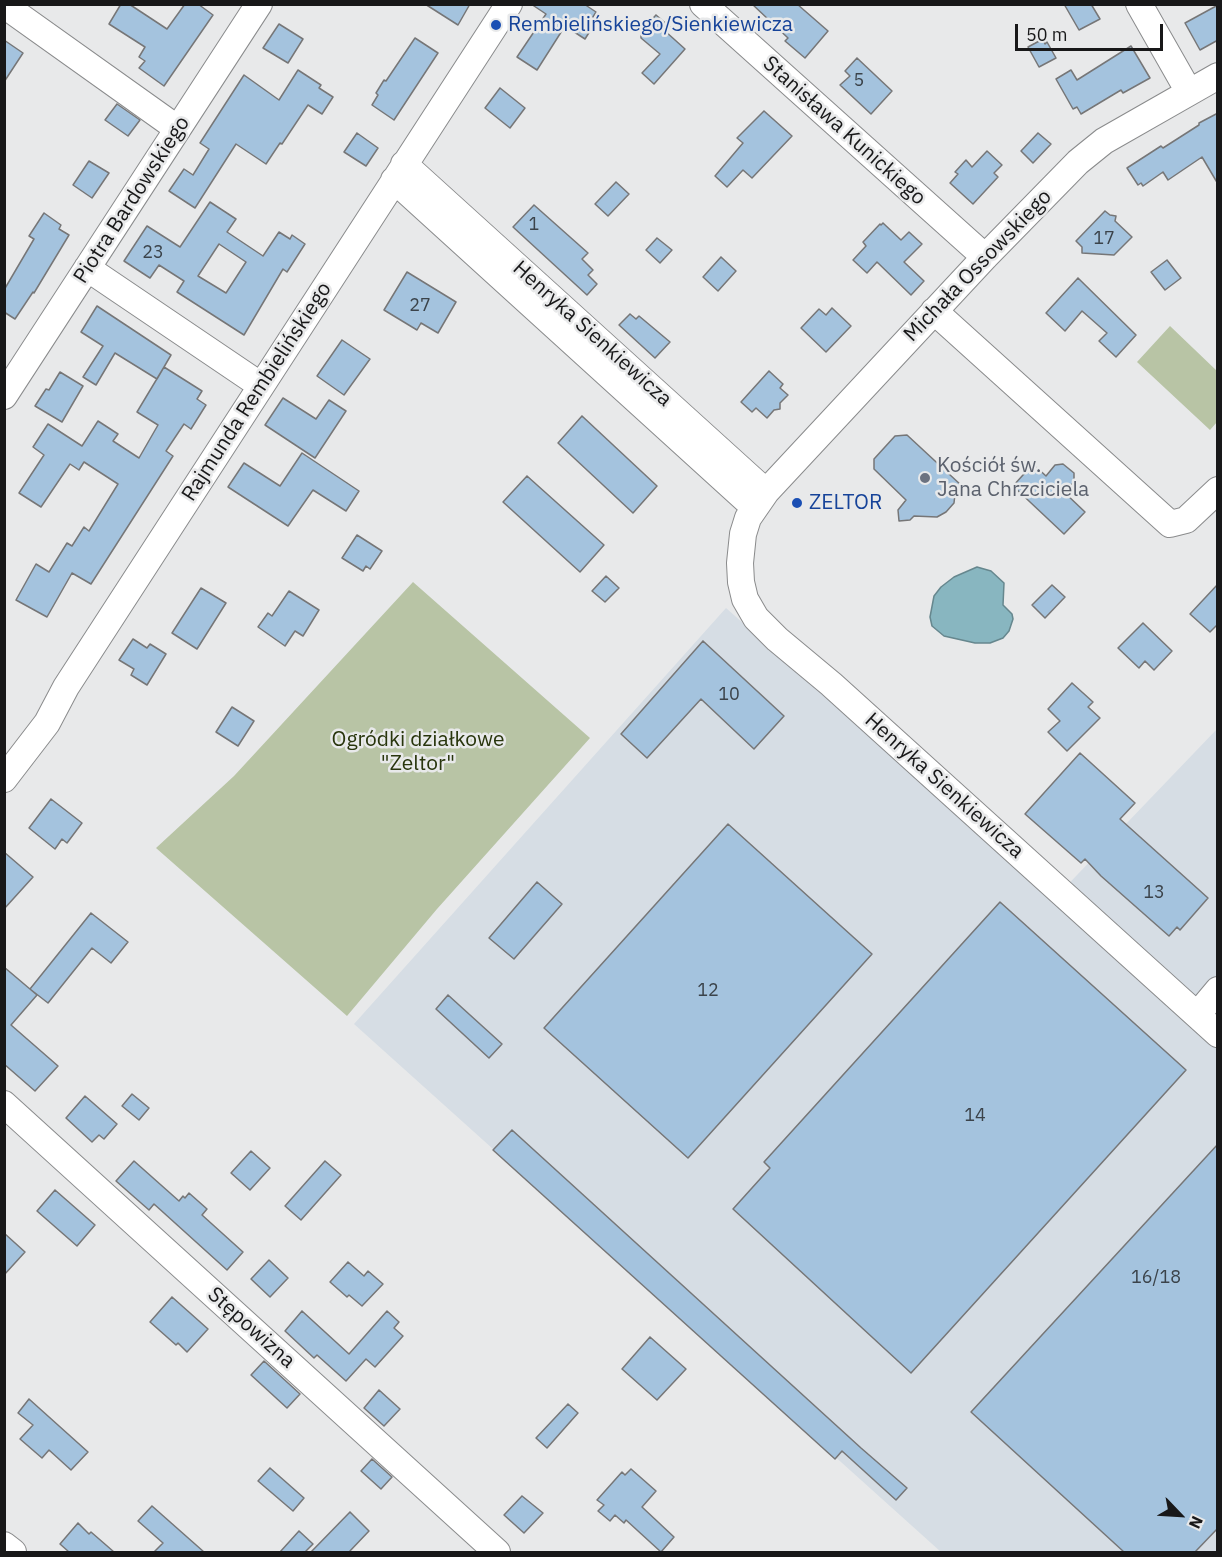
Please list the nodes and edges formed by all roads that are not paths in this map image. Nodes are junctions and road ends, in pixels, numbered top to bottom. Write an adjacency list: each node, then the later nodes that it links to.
1 (259, 4): 8 (street, Piotra Bardowskiego)
2 (509, 4): 9 (street, Rajmunda Rembielińskiego)
3 (703, 4): 10 (street, Stanisława Kunickiego)
4 (1139, 4): 7 (street)
5 (4, 5): 8 (street)
6 (1218, 76): 7 (street, Michała Ossowskiego)
7 (1189, 92): 10 (street, Michała Ossowskiego)
8 (178, 129): 11 (street, Piotra Bardowskiego)
9 (399, 172): 13 (street, Rajmunda Rembielińskiego); 16 (street, Henryka Sienkiewicza)
10 (985, 256): 12 (street, Michała Ossowskiego)
11 (87, 268): 13 (street); 14 (street, Piotra Bardowskiego)
12 (934, 311): 15 (street); 16 (street, Michała Ossowskiego)
13 (260, 385): 17 (street, Rajmunda Rembielińskiego)
14 (4, 396)
15 (1218, 490)
16 (767, 491): 19 (street, Henryka Sienkiewicza)
17 (4, 779)
18 (1218, 990): 19 (street)
19 (1197, 1015): 20 (street, Henryka Sienkiewicza)
20 (1218, 1034)
21 (4, 1104): 24 (street, Stępowizna)
22 (4, 1545): 23 (street)
23 (13, 1552)
24 (497, 1552)

